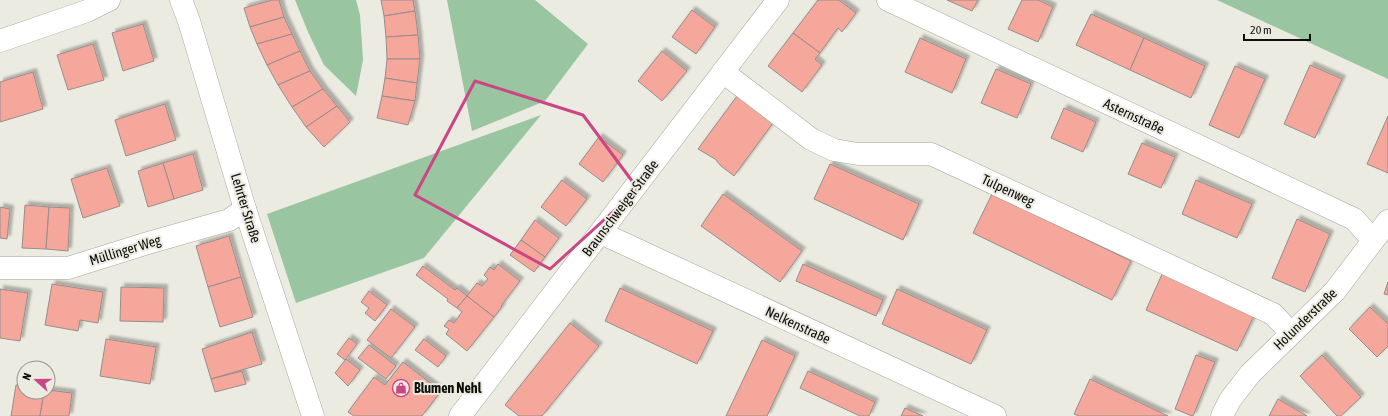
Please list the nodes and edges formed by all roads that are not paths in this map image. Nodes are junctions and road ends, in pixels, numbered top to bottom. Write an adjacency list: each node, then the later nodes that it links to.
1 (109, 0): 5 (street)
2 (181, 0): 7 (street, Lehrter Straße)
3 (778, 0): 6 (street, Braunschweiger Straße)
4 (888, 0): 10 (street, Asternstraße)
5 (0, 41)
6 (723, 72): 9 (street, Braunschweiger Straße); 12 (street, Tulpenweg)
7 (245, 209): 11 (street, Müllinger Weg); 13 (street, Lehrter Straße)
8 (1388, 221): 10 (street, Holunderstraße)
9 (600, 234): 14 (street, Braunschweiger Straße); 15 (street, Nelkenstraße)
10 (1373, 240): 12 (street, Holunderstraße)
11 (0, 268)
12 (1291, 333): 16 (street, Holunderstraße)
13 (313, 416)
14 (460, 416)
15 (995, 416)
16 (1222, 416)

